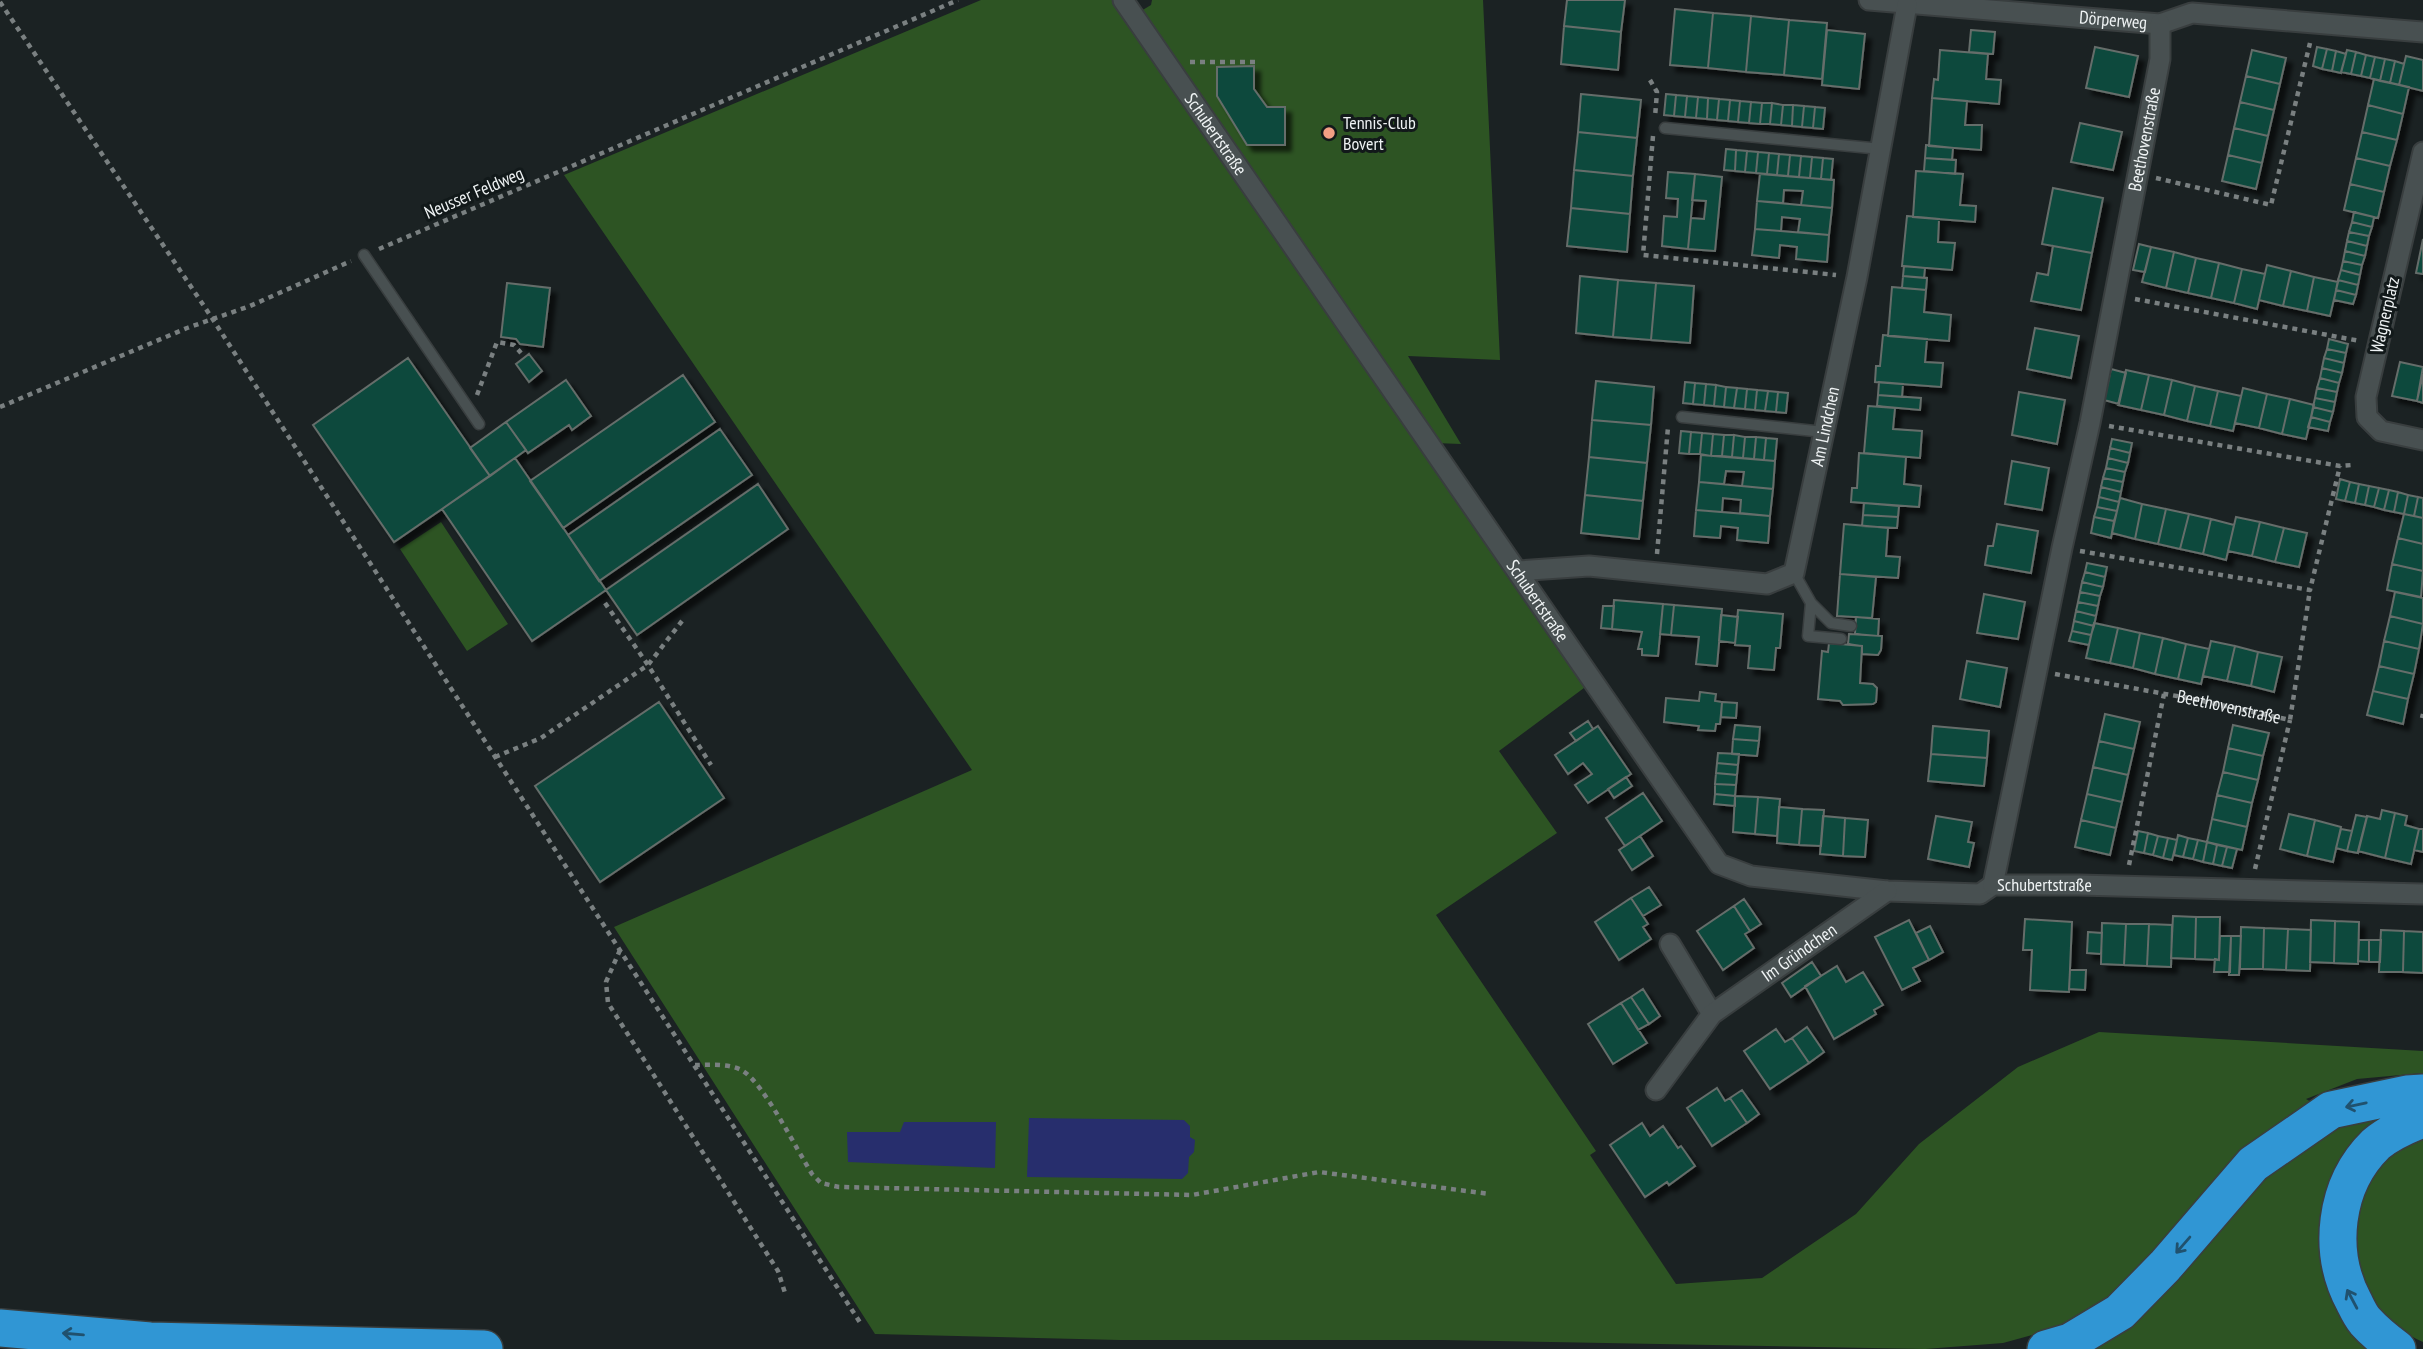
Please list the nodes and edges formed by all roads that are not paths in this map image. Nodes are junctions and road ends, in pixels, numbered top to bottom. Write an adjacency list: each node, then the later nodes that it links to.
1 (1123, 0): 14 (street, Schubertstraße)
2 (1869, 0): 3 (street, Dörperweg)
3 (1907, 5): 4 (street, Dörperweg); 7 (street, Am Lindchen)
4 (2160, 24): 5 (street, Dörperweg); 19 (street, Beethovenstraße)
5 (2423, 32)
6 (1665, 128): 7 (lane)
7 (1881, 149): 12 (street, Am Lindchen)
8 (2423, 152): 13 (street, Wagnerplatz)
9 (363, 256): 11 (lane)
10 (1682, 417): 12 (lane)
11 (479, 424)
12 (1824, 432): 15 (street, Am Lindchen)
13 (2423, 440)
14 (1518, 571): 15 (street); 20 (street, Schubertstraße)
15 (1794, 573): 16 (lane)
16 (1811, 603): 17 (lane); 18 (lane)
17 (1851, 626)
18 (1841, 639)
19 (1993, 885): 20 (street, Schubertstraße); 21 (street, Schubertstraße)
20 (1887, 891): 23 (street, Im Gründchen)
21 (2423, 894)
22 (1670, 944): 23 (street)
23 (1712, 1014): 24 (street, Im Gründchen)
24 (1656, 1090)
25 (2423, 1094): 29 (highway, one-way to 29)
26 (2423, 1119): 30 (highway, one-way to 26)
27 (0, 1328): 28 (highway, one-way to 27)
28 (484, 1349)
29 (2046, 1349)
30 (2397, 1349)

